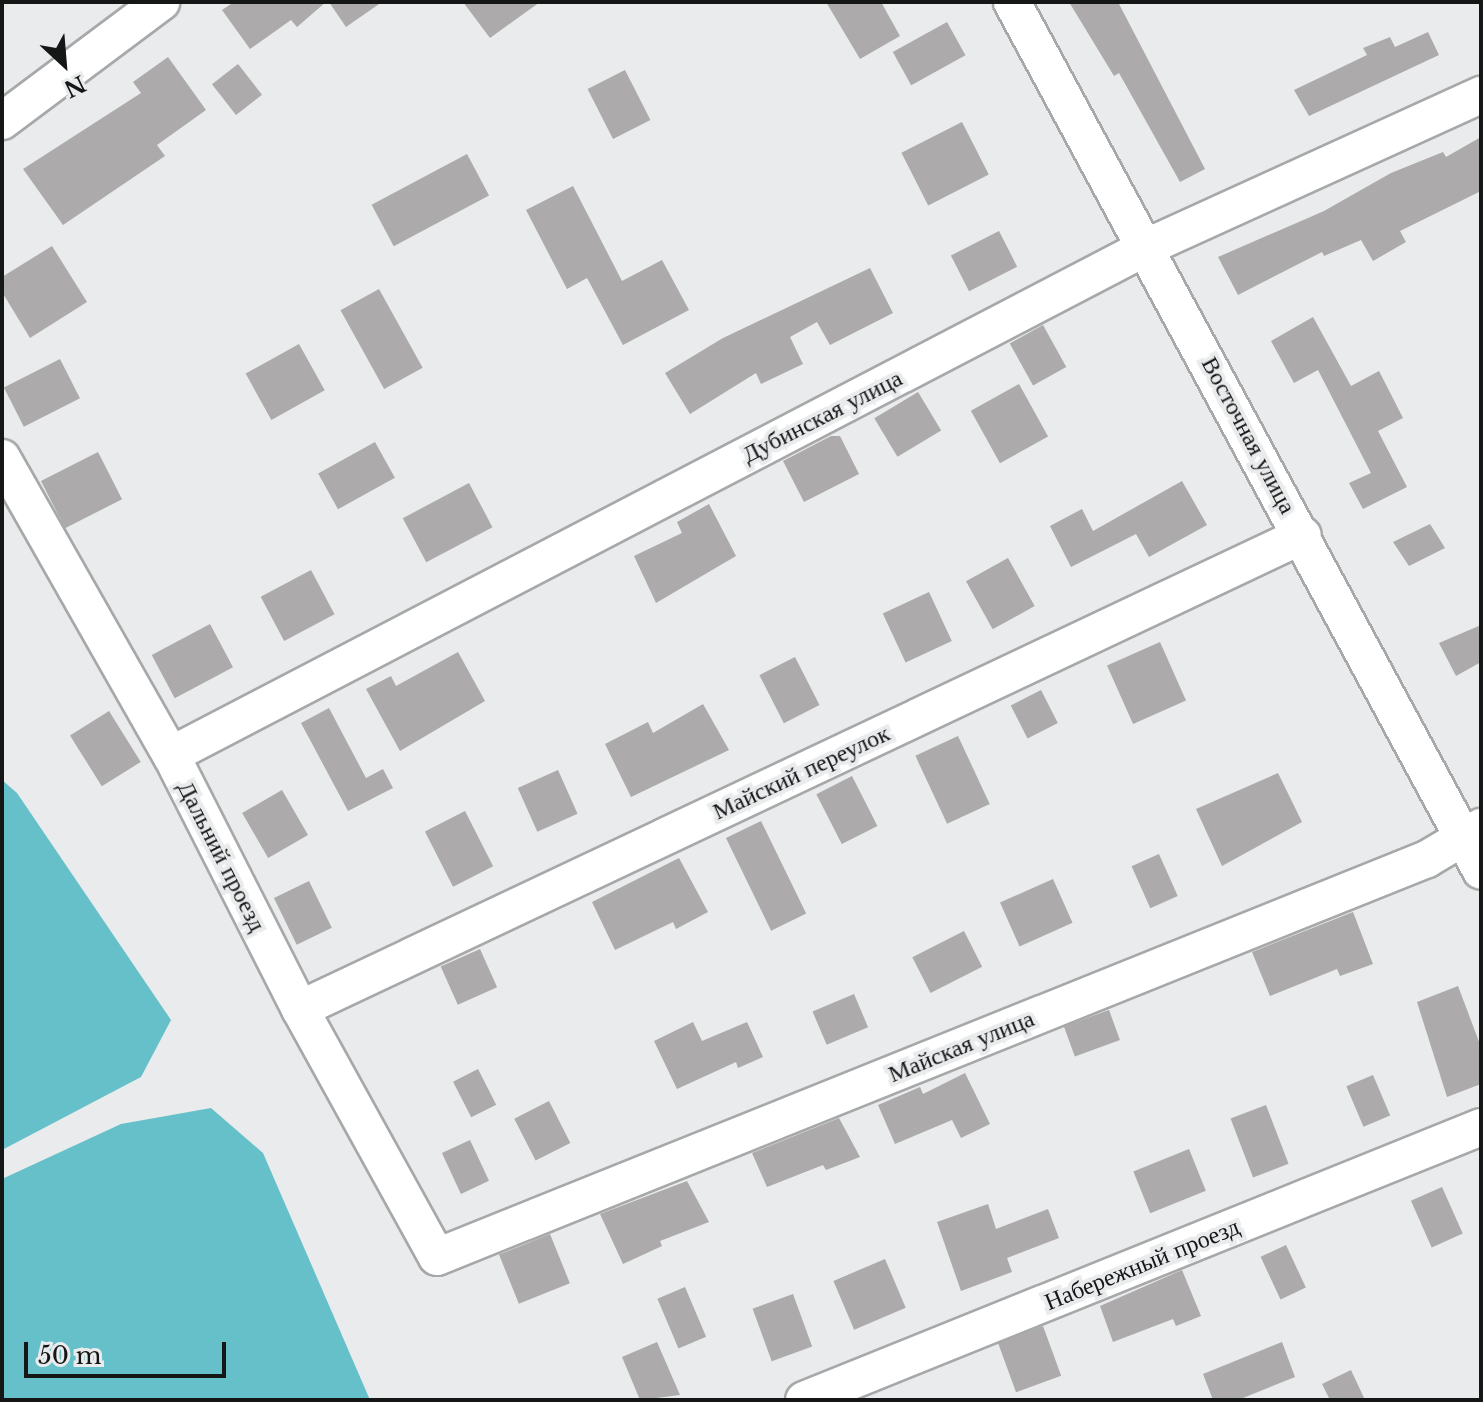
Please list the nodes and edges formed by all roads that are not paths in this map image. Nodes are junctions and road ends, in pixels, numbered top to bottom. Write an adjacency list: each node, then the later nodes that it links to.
1 (161, 2): 4 (street)
2 (1012, 2): 5 (street, Восточная улица)
3 (1481, 95): 5 (street, Дубинская улица)
4 (2, 121)
5 (1147, 247): 7 (street, Восточная улица); 8 (street, Дубинская улица)
6 (2, 458): 8 (street, Дальний проезд)
7 (1303, 535): 9 (street, Восточная улица); 11 (street, Майский переулок)
8 (171, 755): 11 (street, Дальний проезд)
9 (1472, 833): 10 (street, Восточная улица); 13 (street, Майская улица)
10 (1481, 871)
11 (300, 1009): 13 (street, Дальний проезд)
12 (1481, 1127): 14 (street, Набережный проезд)
13 (437, 1257)
14 (804, 1400)

